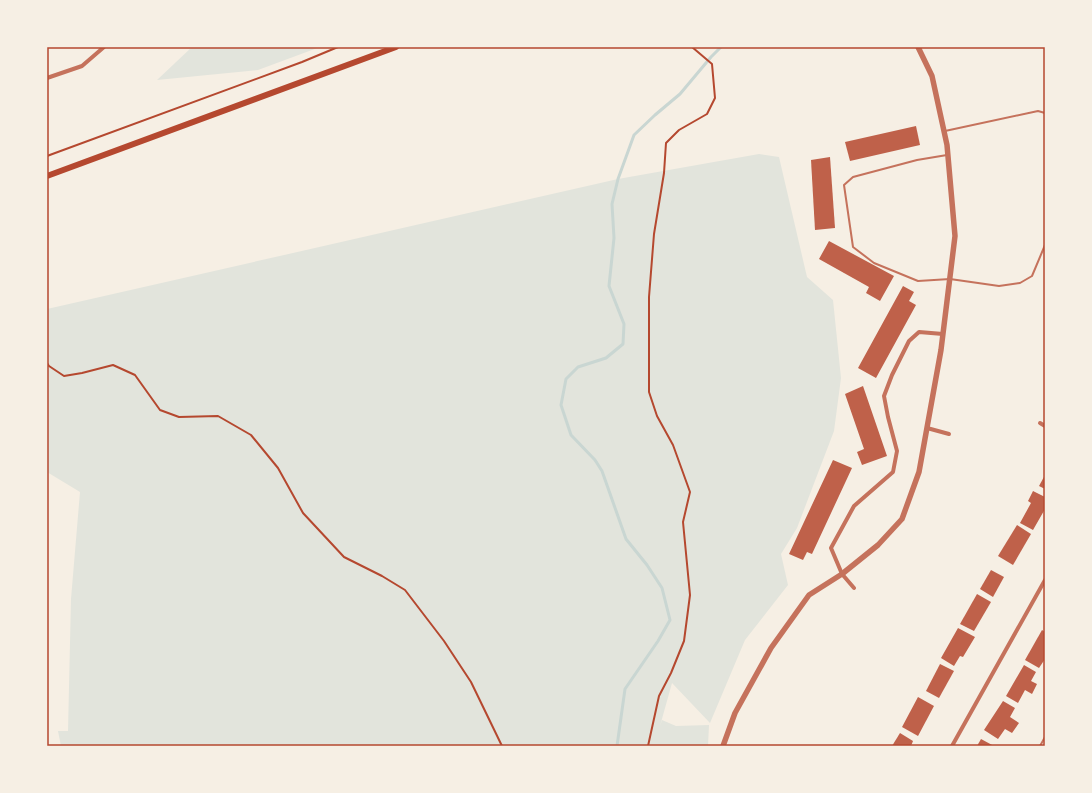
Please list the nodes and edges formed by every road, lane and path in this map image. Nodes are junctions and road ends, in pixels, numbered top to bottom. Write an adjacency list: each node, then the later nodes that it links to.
1 (104, 47): 6 (street)
2 (338, 47): 10 (path)
3 (396, 47): 11 (main road)
4 (692, 47): 25 (path)
5 (918, 47): 8 (street)
6 (47, 78)
7 (1045, 113): 8 (lane)
8 (944, 131): 9 (street)
9 (947, 155): 13 (street); 13 (lane)
10 (47, 156)
11 (47, 176)
12 (1045, 245): 13 (lane)
13 (950, 279): 14 (street)
14 (943, 334): 18 (street); 20 (street)
15 (47, 363): 24 (path)
16 (1040, 423): 17 (street)
17 (1045, 426)
18 (927, 428): 19 (street); 20 (street)
19 (949, 434)
20 (842, 574): 22 (street); 26 (street)
21 (1045, 580): 27 (street)
22 (854, 588)
23 (1045, 737): 28 (lane)
24 (502, 746)
25 (648, 746)
26 (723, 746)
27 (952, 746)
28 (1040, 746)

